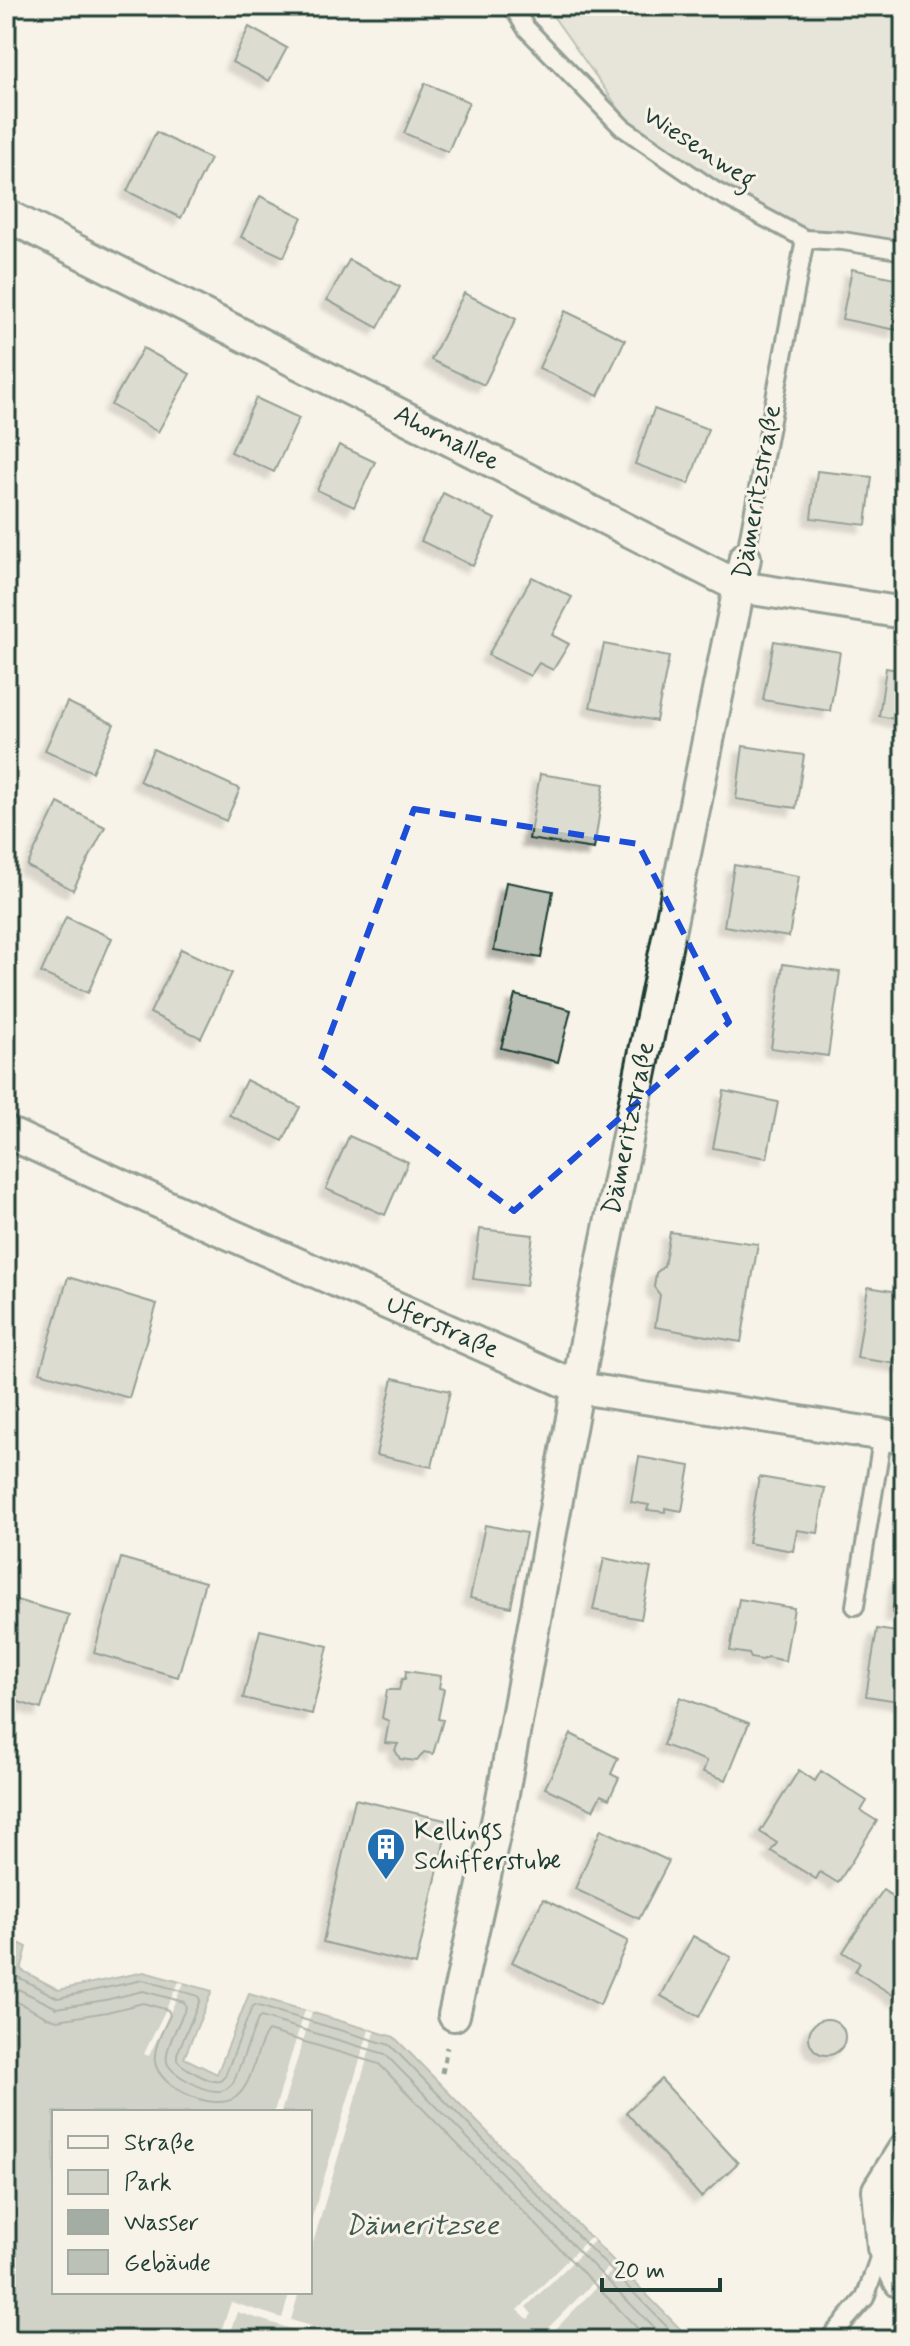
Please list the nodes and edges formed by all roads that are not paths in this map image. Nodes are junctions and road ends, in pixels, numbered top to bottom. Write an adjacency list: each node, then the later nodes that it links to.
1 (512, 6): 3 (lane, Wiesenweg)
2 (6, 215): 5 (street, Ahornallee)
3 (805, 239): 4 (lane, Wiesenweg); 5 (lane, Dämeritzstraße)
4 (904, 251)
5 (743, 573): 6 (street, Ahornallee); 8 (street, Dämeritzstraße)
6 (904, 613)
7 (6, 1132): 8 (street, Uferstraße)
8 (579, 1388): 9 (street, Uferstraße); 11 (street, Dämeritzstraße)
9 (894, 1436): 10 (lane)
10 (855, 1606)
11 (454, 2015)
12 (904, 2149): 13 (street)
13 (883, 2248): 14 (street); 15 (lane)
14 (902, 2283)
15 (828, 2340)

